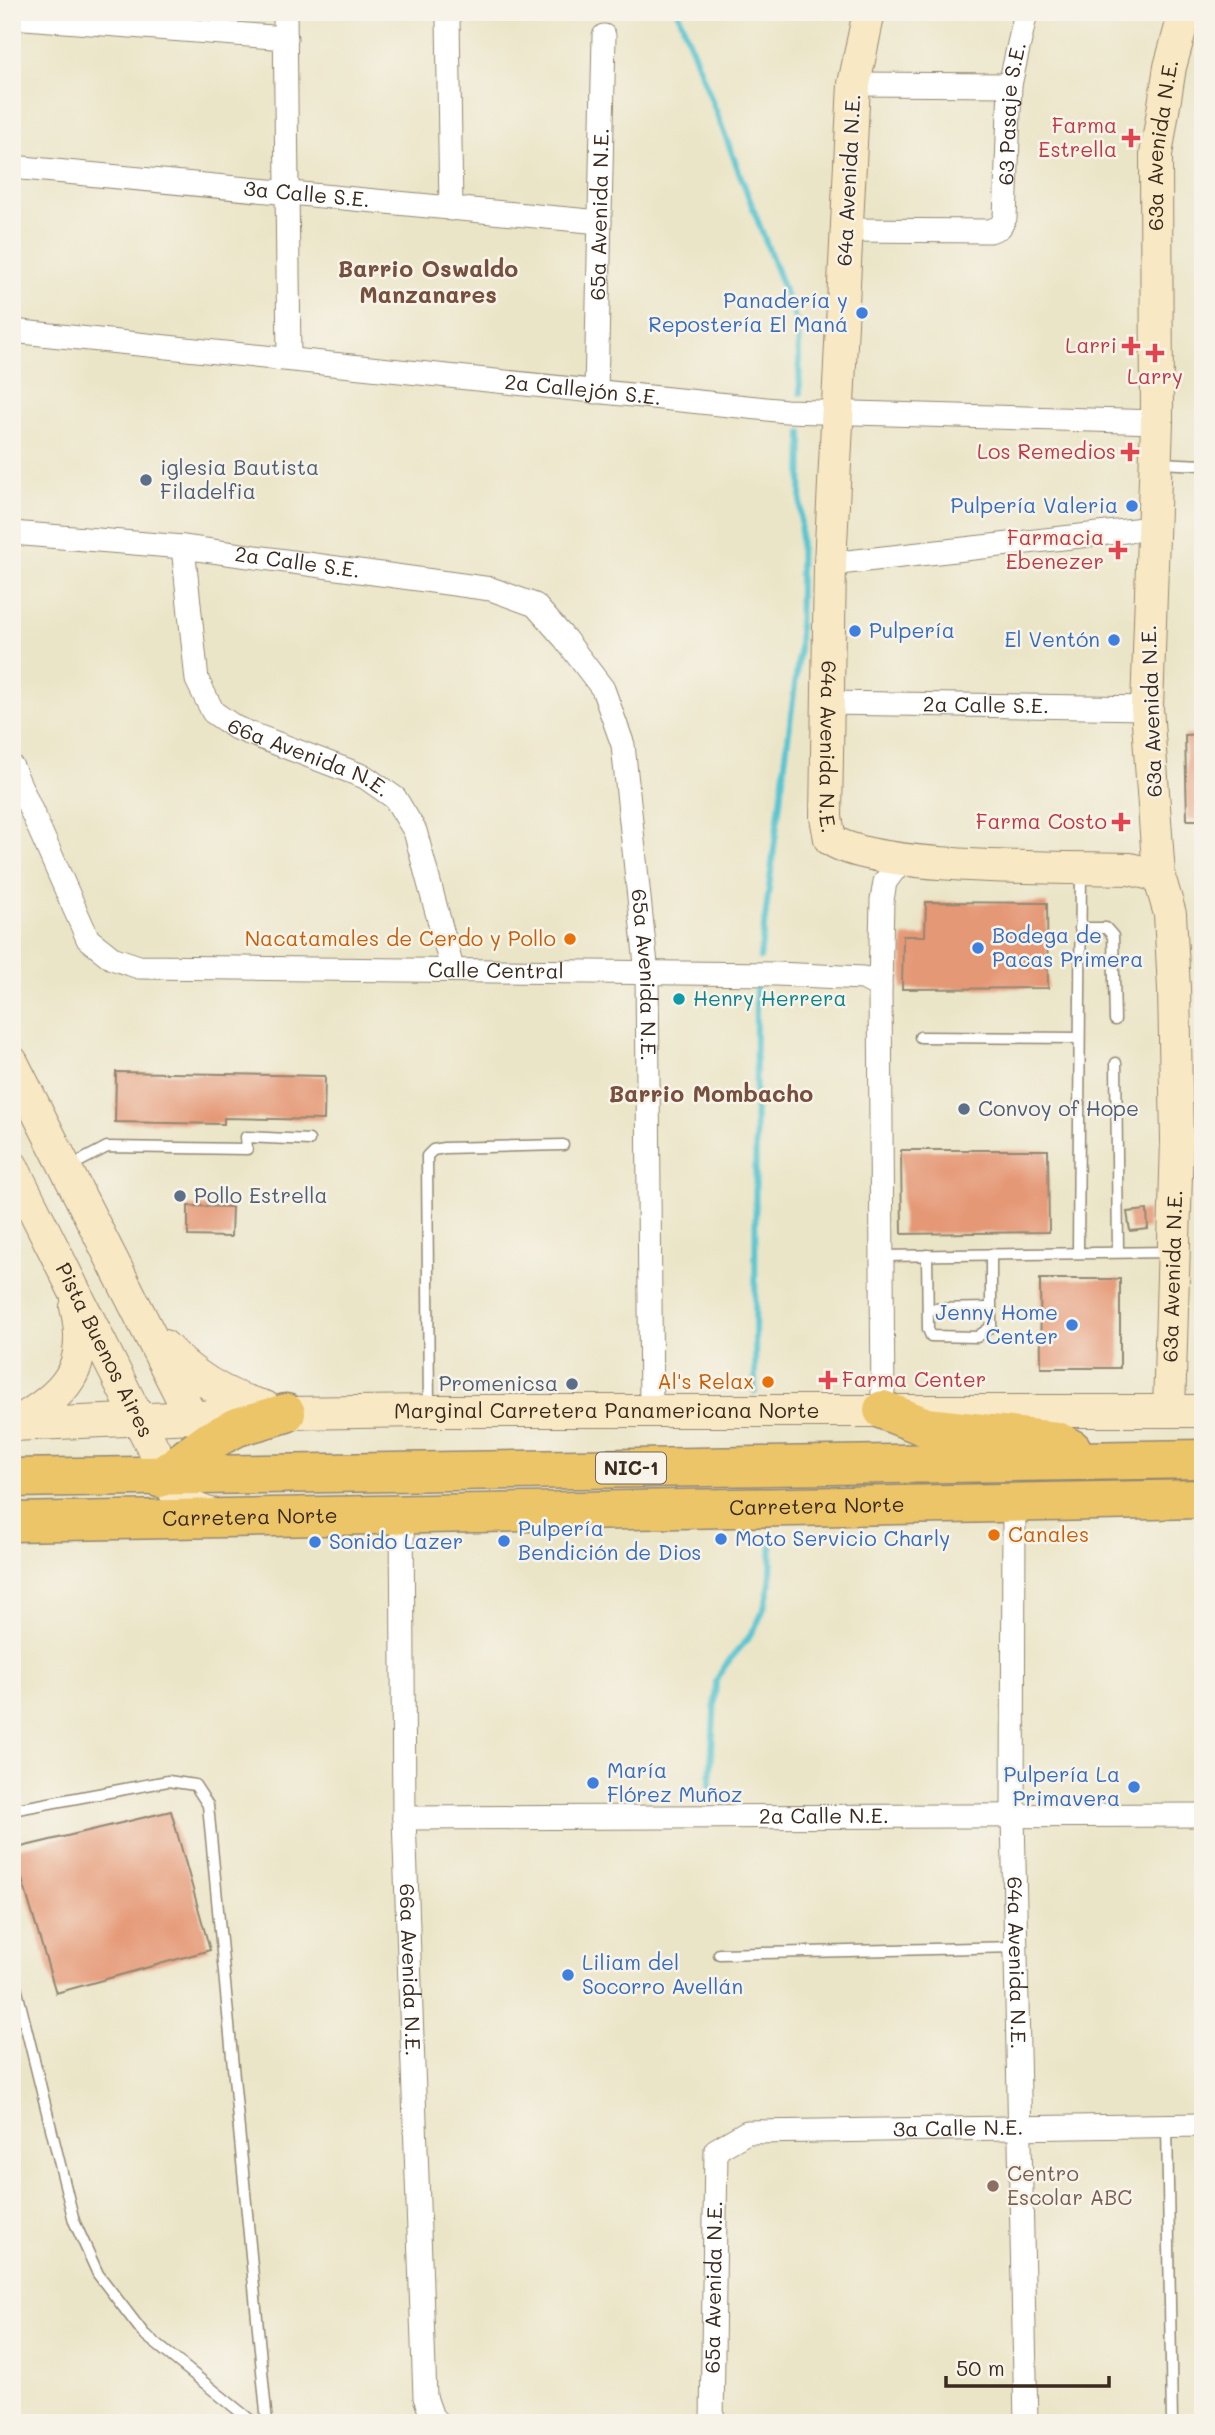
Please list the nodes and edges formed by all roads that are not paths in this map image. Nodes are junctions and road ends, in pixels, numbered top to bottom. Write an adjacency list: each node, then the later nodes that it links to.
1 (285, 12): 8 (street)
2 (869, 12): 9 (street, 64a Avenida N.E.)
3 (1026, 12): 10 (street, 63 Pasaje S.E.)
4 (1185, 12): 20 (street, 63a Avenida N.E.)
5 (12, 17): 8 (street)
6 (448, 18): 13 (street)
7 (604, 36): 14 (street, 65a Avenida N.E.)
8 (286, 38): 12 (street)
9 (854, 84): 10 (street); 15 (street, 64a Avenida N.E.)
10 (1010, 85): 15 (street, 63 Pasaje S.E.)
11 (12, 167): 12 (street, 3a Calle S.E.)
12 (287, 193): 13 (street, 3a Calle S.E.); 17 (street)
13 (451, 209): 14 (street, 3a Calle S.E.)
14 (600, 222): 18 (street, 65a Avenida N.E.)
15 (846, 230): 19 (street, 64a Avenida N.E.)
16 (12, 331): 17 (street, 2a Callejón S.E.)
17 (289, 359): 18 (street, 2a Callejón S.E.)
18 (596, 392): 19 (street, 2a Callejón S.E.)
19 (827, 413): 20 (street, 2a Callejón S.E.); 26 (street, 64a Avenida N.E.)
20 (1157, 422): 21 (street, 63a Avenida N.E.)
21 (1156, 463): 22 (lane); 23 (street, 63a Avenida N.E.)
22 (1203, 465)
23 (1152, 528): 26 (street); 29 (street, 63a Avenida N.E.)
24 (12, 533): 25 (street, 2a Calle S.E.)
25 (183, 547): 27 (street, 2a Calle S.E.); 35 (street, 66a Avenida N.E.)
26 (830, 564): 28 (street, 64a Avenida N.E.)
27 (565, 639): 36 (street, 65a Avenida N.E.)
28 (827, 703): 29 (street, 2a Calle S.E.); 31 (street, 64a Avenida N.E.)
29 (1147, 708): 33 (street, 63a Avenida N.E.)
30 (12, 766): 35 (street, Calle Central)
31 (909, 861): 32 (street); 37 (street)
32 (1082, 867): 33 (street); 34 (lane)
33 (1159, 876): 50 (street, 63a Avenida N.E.)
34 (1080, 928): 38 (lane); 40 (lane)
35 (452, 968): 36 (street, Calle Central)
36 (648, 974): 37 (street, Calle Central); 58 (street, 65a Avenida N.E.)
37 (880, 987): 53 (street)
38 (1115, 1020)
39 (920, 1037): 40 (lane)
40 (1079, 1038): 48 (lane)
41 (12, 1062): 46 (street)
42 (1116, 1063): 49 (lane)
43 (309, 1140): 46 (lane)
44 (563, 1145): 61 (lane)
45 (12, 1166): 47 (street, Pista Buenos Aires)
46 (72, 1180): 47 (street); 57 (street)
47 (36, 1213): 54 (street, Pista Buenos Aires)
48 (1078, 1251): 49 (lane); 51 (lane)
49 (1118, 1252): 50 (lane)
50 (1173, 1252): 62 (street, 63a Avenida N.E.)
51 (992, 1254): 52 (lane); 55 (lane)
52 (927, 1255): 53 (lane); 56 (lane)
53 (882, 1256): 59 (street)
54 (68, 1278): 65 (street, Pista Buenos Aires); 66 (street)
55 (991, 1308): 56 (lane); 56 (lane)
56 (928, 1309)
57 (142, 1321): 63 (street); 64 (street)
58 (651, 1410): 59 (street, Marginal Carretera Panamericana Norte); 61 (street, Marginal Carretera Panamericana Norte)
59 (883, 1410): 62 (street, Marginal Carretera Panamericana Norte); 68 (highway)
60 (1203, 1410): 62 (street, Marginal Carretera Panamericana Norte)
61 (429, 1411): 63 (street, Marginal Carretera Panamericana Norte)
62 (1169, 1411)
63 (286, 1413): 64 (street, Marginal Carretera Panamericana Norte); 69 (highway)
64 (192, 1418): 65 (street, Marginal Carretera Panamericana Norte); 69 (highway)
65 (139, 1421): 66 (street, Marginal Carretera Panamericana Norte); 69 (street, Pista Buenos Aires)
66 (12, 1425)
67 (1203, 1459): 68 (highway, Carretera Norte / NIC-1)
68 (1095, 1462): 69 (highway, Carretera Norte / NIC-1)
69 (167, 1475): 70 (highway, Carretera Norte / NIC-1); 71 (highway); 75 (street, Pista Buenos Aires)
70 (12, 1478)
71 (12, 1491)
72 (1203, 1499): 73 (highway, Carretera Norte / NIC-1)
73 (1014, 1505): 74 (highway, Carretera Norte / NIC-1); 78 (street, 64a Avenida N.E.)
74 (402, 1513): 75 (highway, Carretera Norte / NIC-1); 80 (street, 66a Avenida N.E.)
75 (217, 1517): 76 (highway, Carretera Norte / NIC-1)
76 (12, 1522)
77 (12, 1810): 89 (lane)
78 (1013, 1815): 79 (street, 2a Calle N.E.); 80 (street, 2a Calle N.E.); 81 (street, 64a Avenida N.E.)
79 (1203, 1815)
80 (404, 1818): 90 (street, 66a Avenida N.E.)
81 (1016, 1947): 82 (lane); 86 (street, 64a Avenida N.E.)
82 (719, 1954)
83 (12, 1971): 88 (lane)
84 (1167, 2125): 85 (street, 3a Calle N.E.); 86 (street, 3a Calle N.E.); 93 (lane)
85 (1203, 2125)
86 (1021, 2127): 87 (street, 3a Calle N.E.); 92 (street, 64a Avenida N.E.)
87 (716, 2150): 91 (street, 65a Avenida N.E.)
88 (254, 2423)
89 (267, 2423)
90 (438, 2423)
91 (712, 2423)
92 (1026, 2423)
93 (1172, 2423)

